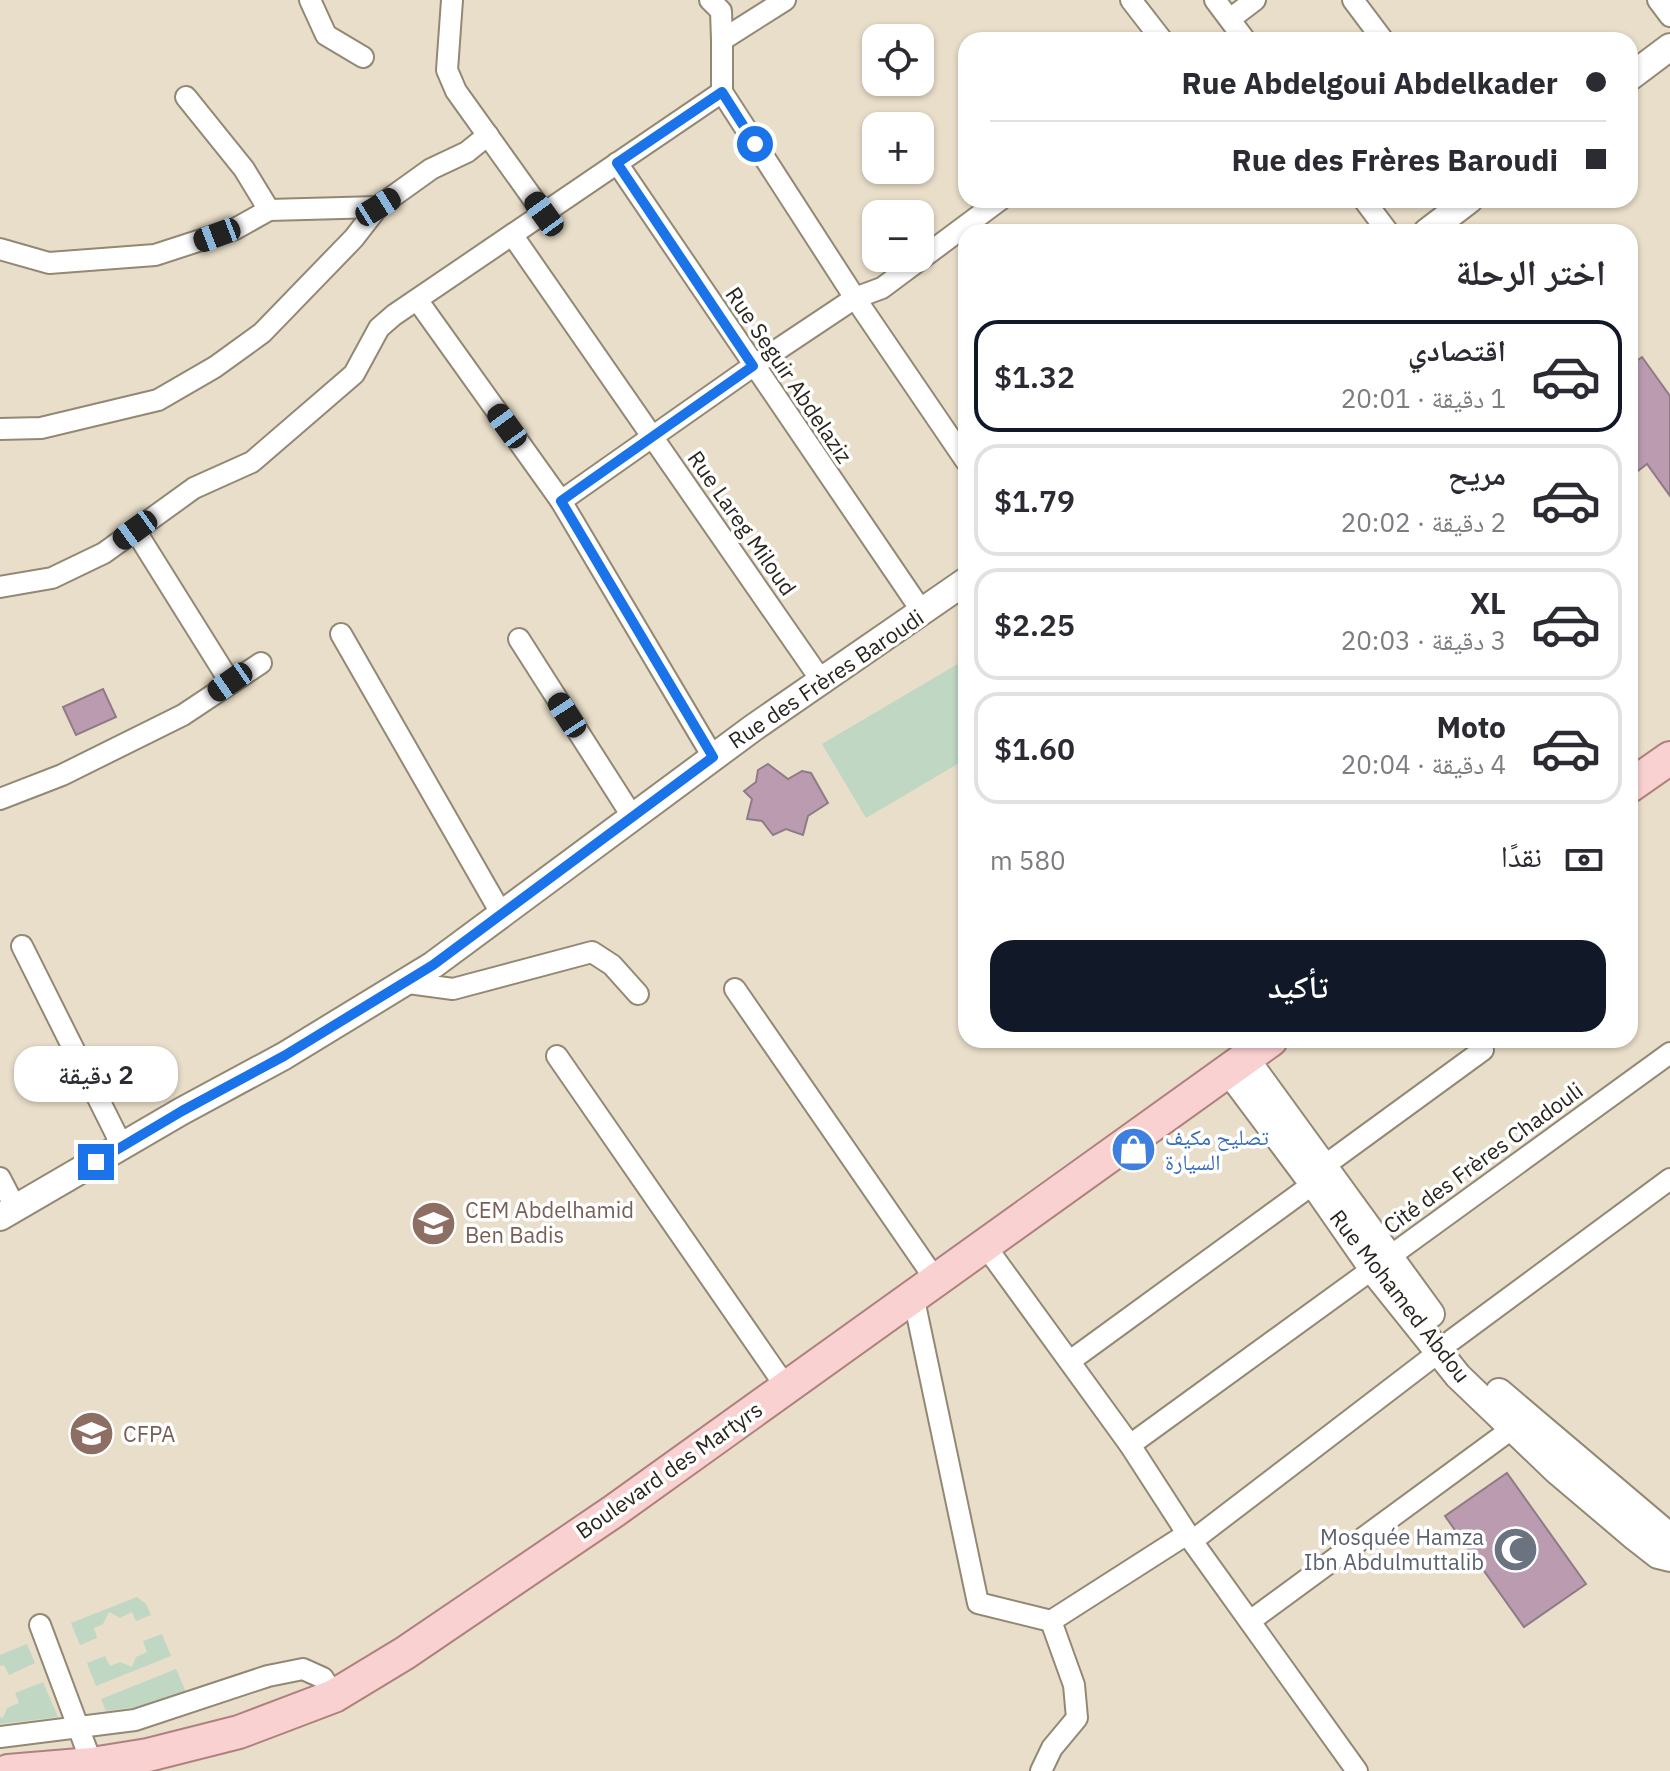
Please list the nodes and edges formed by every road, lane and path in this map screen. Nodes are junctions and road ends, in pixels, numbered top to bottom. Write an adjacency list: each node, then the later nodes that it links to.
1 (310, 0): 17 (street)
2 (452, 0): 21 (street)
3 (710, 0): 15 (street)
4 (785, 0): 15 (street)
5 (1131, 0): 12 (street)
6 (1215, 0): 11 (street)
7 (1255, 0): 11 (street)
8 (1353, 0): 14 (street)
9 (1658, 0): 10 (street)
10 (1670, 16)
11 (1230, 19): 13 (street)
12 (1156, 32)
13 (1239, 32)
14 (1377, 32)
15 (722, 40): 19 (street)
16 (1670, 47): 18 (street)
17 (363, 57)
18 (1638, 71)
19 (722, 92): 22 (street); 33 (street)
20 (186, 97): 26 (street)
21 (488, 135): 23 (street); 27 (street)
22 (617, 163): 27 (street); 35 (street, Rue Seguir Abdelaziz)
23 (378, 207): 26 (street); 36 (street)
24 (989, 208): 28 (street)
25 (1458, 208): 29 (street)
26 (269, 210): 32 (street)
27 (544, 214): 31 (street)
28 (968, 224)
29 (1438, 224)
30 (958, 231): 33 (street)
31 (513, 236): 34 (street); 37 (street, Rue Lareg Miloud)
32 (0, 249)
33 (855, 298): 35 (street); 38 (street)
34 (418, 301): 39 (street); 40 (street)
35 (753, 366): 37 (street); 43 (street, Rue Seguir Abdelaziz)
36 (0, 429)
37 (653, 436): 39 (street); 47 (street, Rue Lareg Miloud)
38 (958, 449)
39 (561, 501): 49 (street)
40 (135, 530): 41 (street); 48 (street)
41 (0, 587)
42 (958, 587): 43 (street, Rue des Frères Baroudi)
43 (923, 613): 47 (street, Rue des Frères Baroudi)
44 (341, 634): 54 (street)
45 (519, 639): 53 (street)
46 (261, 663): 48 (street)
47 (821, 680): 49 (street, Rue des Frères Baroudi)
48 (230, 682): 52 (street)
49 (713, 757): 53 (street, Rue des Frères Baroudi)
50 (1670, 758): 51 (main road)
51 (1638, 780)
52 (0, 799)
53 (632, 816): 54 (street, Rue des Frères Baroudi)
54 (501, 913): 56 (street, Rue des Frères Baroudi)
55 (22, 946): 64 (street)
56 (401, 982): 58 (street); 64 (street, Rue des Frères Baroudi)
57 (735, 989): 71 (street)
58 (638, 994)
59 (1259, 1048): 63 (main road, Boulevard des Martyrs)
60 (1483, 1050): 65 (street)
61 (1670, 1053): 70 (street, Cité des Frères Chadouli)
62 (557, 1056): 74 (street)
63 (1236, 1064): 65 (street, Rue Mohamed Abdou); 69 (main road, Boulevard des Martyrs)
64 (122, 1146): 68 (street, Rue des Frères Baroudi)
65 (1319, 1175): 70 (street, Rue Mohamed Abdou); 73 (street)
66 (0, 1178): 68 (street)
67 (1670, 1179): 72 (street)
68 (8, 1213)
69 (984, 1244): 71 (main road, Boulevard des Martyrs); 73 (street)
70 (1380, 1262): 72 (street, Rue Mohamed Abdou); 76 (street, Cité des Frères Chadouli)
71 (924, 1287): 74 (main road, Boulevard des Martyrs); 80 (street)
72 (1445, 1346): 75 (street, Rue Mohamed Abdou); 77 (street); 78 (street, Rue Mohamed Abdou)
73 (1070, 1361): 76 (street)
74 (786, 1387): 83 (main road, Boulevard des Martyrs)
75 (1513, 1428): 79 (street, Rue Mohamed Abdou); 81 (street)
76 (1130, 1445): 77 (street)
77 (1190, 1537): 80 (street); 81 (street)
78 (1670, 1537)
79 (1670, 1558)
80 (1051, 1621): 88 (street)
81 (1250, 1621): 89 (street)
82 (40, 1625): 84 (street)
83 (334, 1696): 84 (street); 86 (main road, Boulevard des Martyrs)
84 (81, 1729): 85 (street); 86 (street)
85 (0, 1737)
86 (92, 1764): 87 (main road, Boulevard des Martyrs)
87 (8, 1771)
88 (1041, 1771)
89 (1357, 1771)

